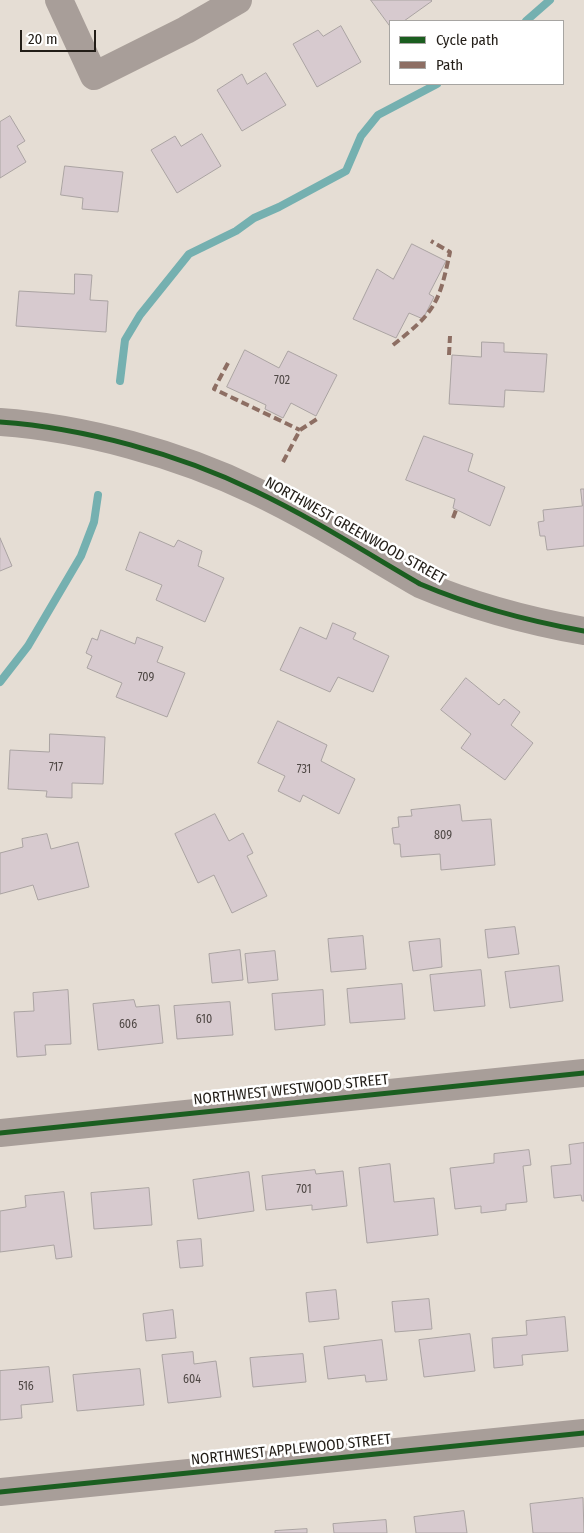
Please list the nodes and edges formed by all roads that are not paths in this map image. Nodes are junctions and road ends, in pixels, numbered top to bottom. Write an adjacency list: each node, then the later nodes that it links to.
1 (59, 0): 2 (street)
2 (238, 0)
3 (0, 422): 4 (street, NORTHWEST GREENWOOD STREET)
4 (584, 631)
5 (584, 1073): 6 (street, NORTHWEST WESTWOOD STREET)
6 (0, 1133)
7 (584, 1433): 8 (street, NORTHWEST APPLEWOOD STREET)
8 (0, 1492)

